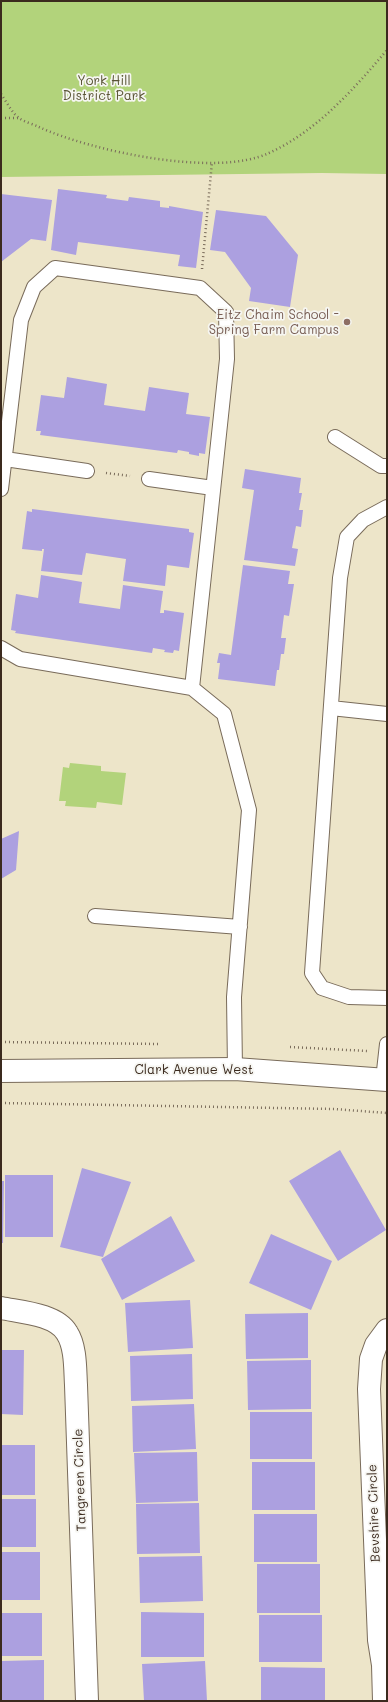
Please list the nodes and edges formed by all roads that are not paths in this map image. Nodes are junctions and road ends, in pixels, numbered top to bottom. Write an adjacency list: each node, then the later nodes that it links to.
1 (335, 436): 3 (lane)
2 (4, 459): 4 (lane); 6 (lane); 7 (lane)
3 (387, 466)
4 (87, 471)
5 (149, 479): 6 (lane)
6 (213, 488): 10 (lane)
7 (1, 489)
8 (387, 507): 11 (lane)
9 (1, 648): 10 (lane)
10 (192, 688): 14 (lane)
11 (331, 708): 12 (lane); 15 (lane)
12 (387, 714)
13 (95, 916): 14 (lane)
14 (240, 928): 17 (lane)
15 (387, 998)
16 (387, 1044): 19 (lane)
17 (235, 1069): 18 (street, Clark Avenue West); 19 (street, Clark Avenue West)
18 (1, 1071)
19 (385, 1080)
20 (1, 1308): 22 (street, Tangreen Circle)
21 (387, 1330): 23 (street, Bevshire Circle)
22 (87, 1701)
23 (384, 1701)

